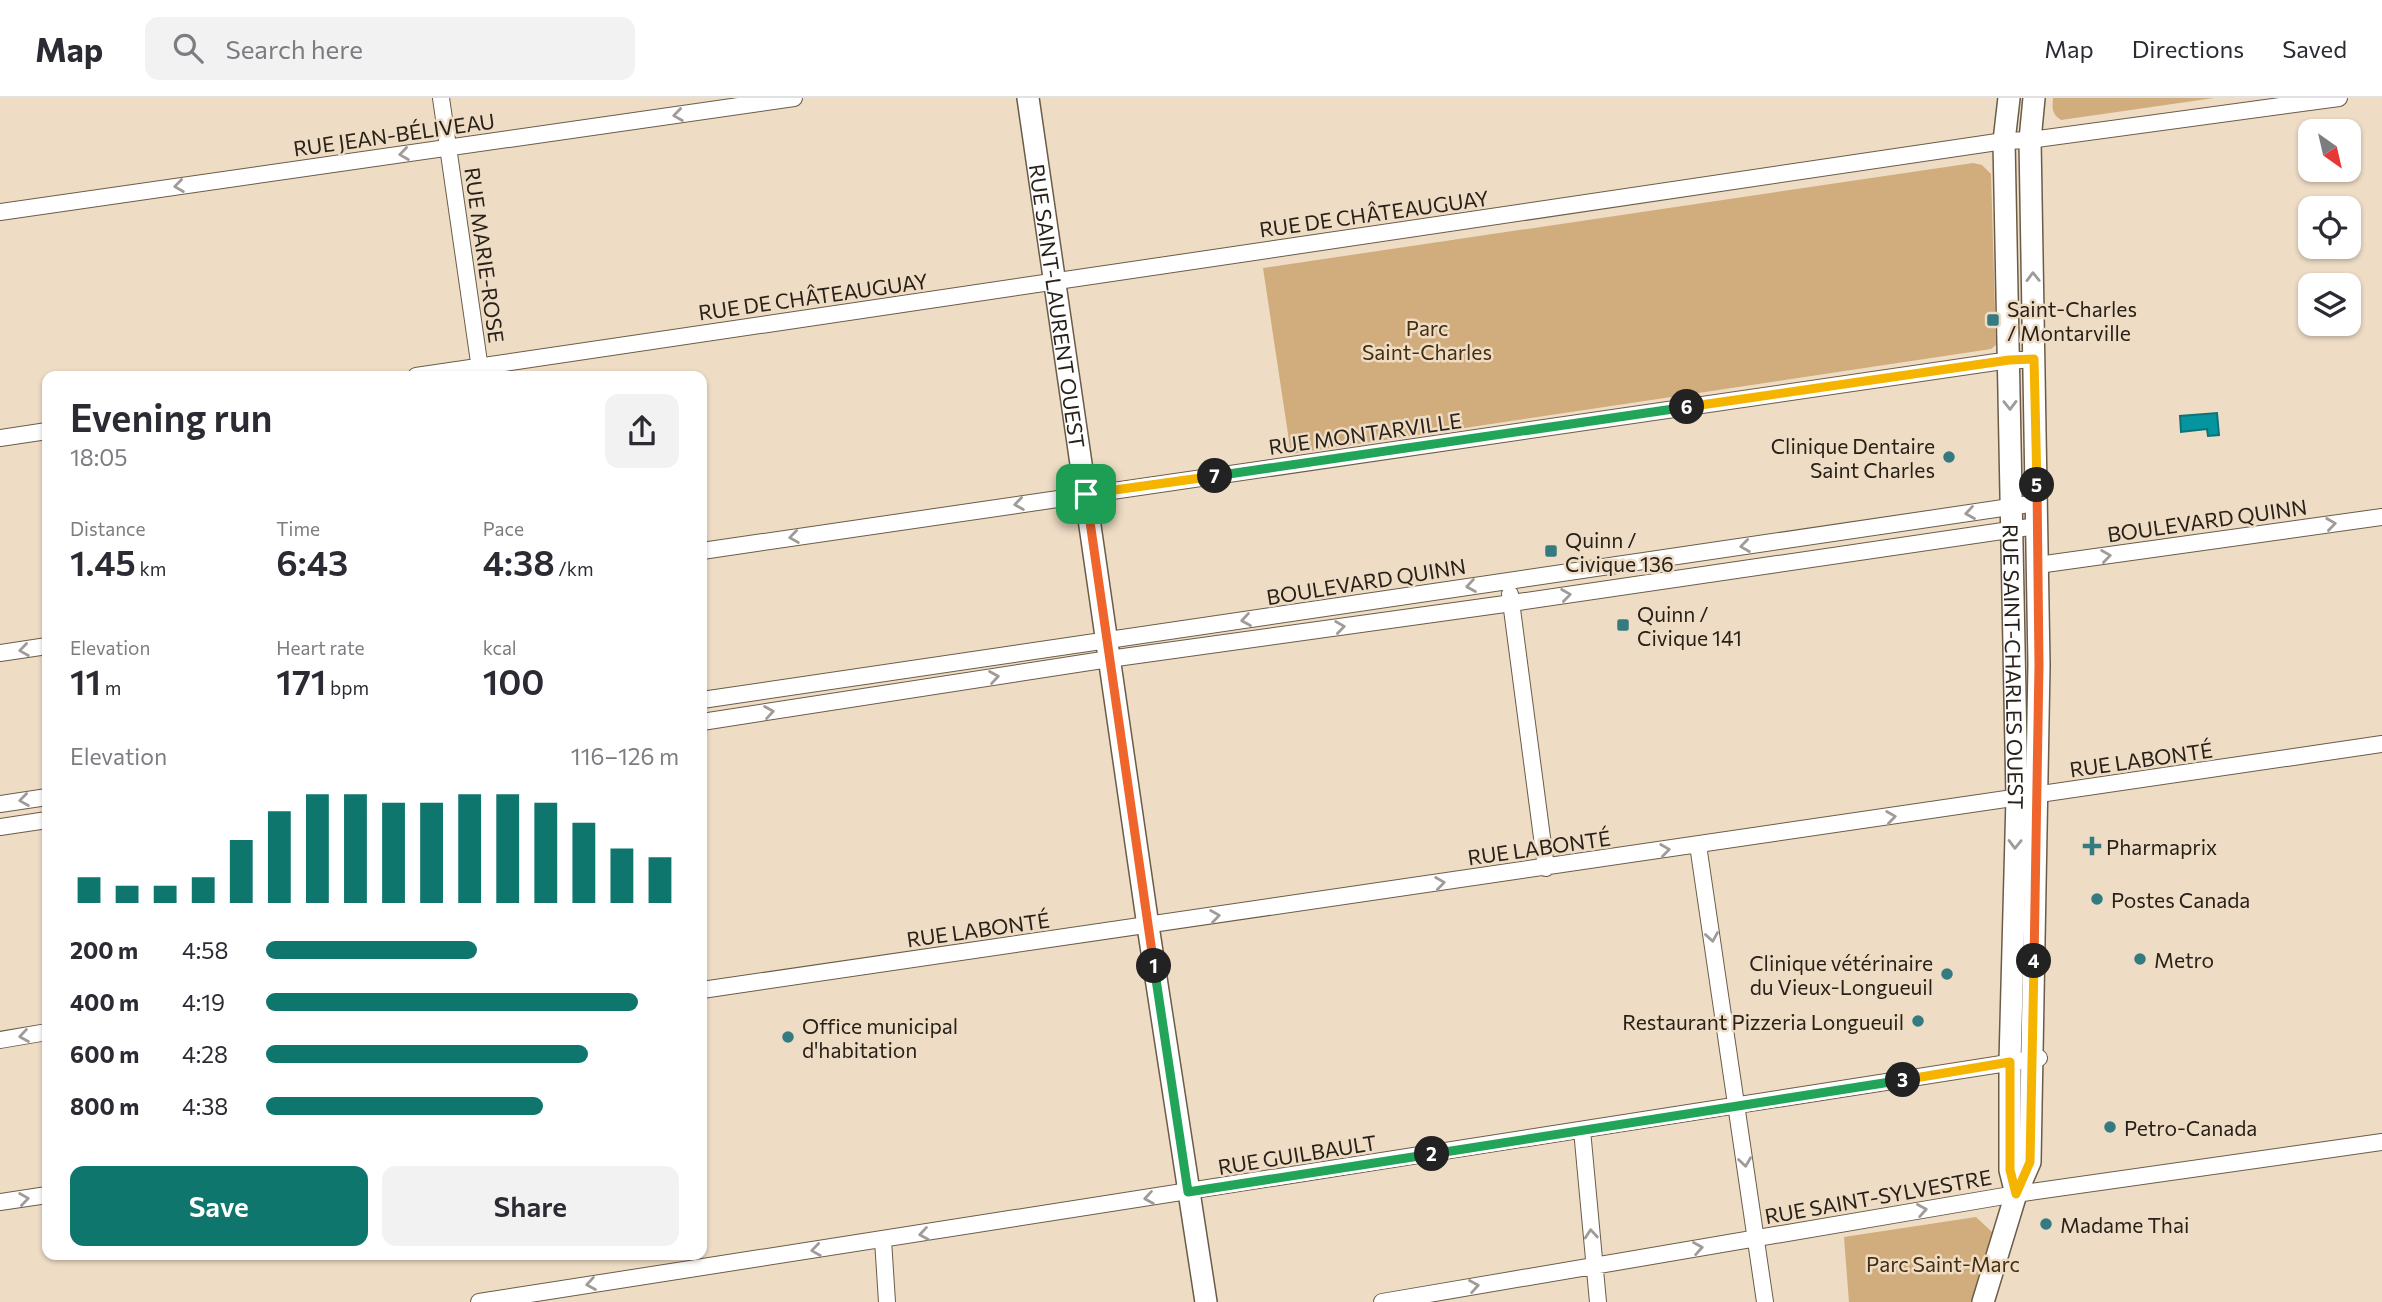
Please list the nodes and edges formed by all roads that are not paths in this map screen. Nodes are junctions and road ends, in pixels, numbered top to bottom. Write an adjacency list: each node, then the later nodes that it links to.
1 (441, 98): 9 (street, RUE MARIE-ROSE)
2 (794, 98): 9 (street, RUE JEAN-BÉLIVEAU, one-way to 9)
3 (1028, 98): 11 (street, RUE SAINT-LAURENT OUEST)
4 (2008, 98): 8 (street, RUE SAINT-CHARLES OUEST)
5 (2034, 98): 7 (street, RUE SAINT-CHARLES OUEST)
6 (2339, 98): 7 (street, RUE DE CHÂTEAUGUAY)
7 (2030, 140): 8 (street, RUE DE CHÂTEAUGUAY); 12 (street, RUE SAINT-CHARLES OUEST, one-way to 7)
8 (2004, 141): 11 (street, RUE DE CHÂTEAUGUAY); 13 (street, RUE SAINT-CHARLES OUEST)
9 (448, 148): 10 (street, RUE JEAN-BÉLIVEAU, one-way to 10); 14 (street, RUE MARIE-ROSE)
10 (0, 212)
11 (1054, 282): 15 (street, RUE DE CHÂTEAUGUAY); 18 (street, RUE SAINT-LAURENT OUEST)
12 (2034, 359): 13 (street, RUE MONTARVILLE); 19 (street, RUE SAINT-CHARLES OUEST)
13 (2009, 360): 18 (street, RUE MONTARVILLE); 20 (street, RUE SAINT-CHARLES OUEST, one-way to 20)
14 (481, 371)
15 (487, 371)
16 (42, 432): 17 (street)
17 (0, 438)
18 (1086, 494): 24 (street, RUE MONTARVILLE, one-way to 24); 29 (street, RUE SAINT-LAURENT OUEST)
19 (2038, 503): 20 (street, BOULEVARD QUINN); 22 (street, RUE SAINT-CHARLES OUEST)
20 (2012, 506): 23 (street, RUE SAINT-CHARLES OUEST); 26 (street, BOULEVARD QUINN, one-way to 26)
21 (2382, 517): 25 (street, BOULEVARD QUINN, one-way to 21)
22 (2037, 526): 23 (street, BOULEVARD QUINN); 25 (street, RUE SAINT-CHARLES OUEST)
23 (2013, 529): 27 (street, BOULEVARD QUINN, one-way to 23); 34 (street, RUE SAINT-CHARLES OUEST)
24 (707, 550)
25 (2038, 565): 34 (street, RUE SAINT-CHARLES OUEST)
26 (1509, 581): 27 (street); 29 (street, BOULEVARD QUINN, one-way to 29)
27 (1512, 603): 29 (street, BOULEVARD QUINN, one-way to 27); 40 (street)
28 (42, 647): 30 (street, one-way to 30)
29 (1107, 650): 31 (street, BOULEVARD QUINN); 32 (street, BOULEVARD QUINN, one-way to 29); 41 (street, RUE SAINT-LAURENT OUEST)
30 (0, 653)
31 (707, 699)
32 (707, 721)
33 (2382, 744): 34 (street, RUE LABONTÉ)
34 (2027, 797): 39 (street, RUE LABONTÉ, one-way to 34); 45 (street, RUE SAINT-CHARLES OUEST); 46 (street, RUE SAINT-CHARLES OUEST, one-way to 46)
35 (42, 798): 36 (street, one-way to 36)
36 (0, 804)
37 (42, 821): 38 (street)
38 (0, 827)
39 (1698, 845): 40 (street, RUE LABONTÉ, one-way to 39); 47 (street, one-way to 47)
40 (1546, 868): 41 (street, RUE LABONTÉ, one-way to 40)
41 (1148, 926): 42 (street, RUE LABONTÉ); 50 (street, RUE SAINT-LAURENT OUEST)
42 (707, 989)
43 (42, 1033): 44 (street, one-way to 44)
44 (0, 1040)
45 (2036, 1058): 46 (street, RUE GUILBAULT); 51 (street, RUE SAINT-CHARLES OUEST)
46 (2010, 1062): 47 (street, RUE GUILBAULT); 51 (street, RUE SAINT-CHARLES OUEST)
47 (1737, 1106): 48 (street, RUE GUILBAULT); 54 (street, one-way to 54)
48 (1582, 1130): 50 (street, RUE GUILBAULT); 56 (street, one-way to 48)
49 (2382, 1142): 51 (street, RUE SAINT-SYLVESTRE)
50 (1188, 1192): 55 (street, RUE GUILBAULT, one-way to 55); 59 (street, RUE SAINT-LAURENT OUEST)
51 (2016, 1194): 54 (street, RUE SAINT-SYLVESTRE, one-way to 51); 63 (street, RUE SAINT-CHARLES OUEST)
52 (42, 1196): 53 (street, one-way to 52)
53 (0, 1202)
54 (1756, 1238): 56 (street, RUE SAINT-SYLVESTRE, one-way to 54); 62 (street)
55 (883, 1240): 57 (street, RUE GUILBAULT, one-way to 57); 58 (street)
56 (1594, 1266): 60 (street, RUE SAINT-SYLVESTRE, one-way to 56); 61 (street)
57 (479, 1302)
58 (887, 1302)
59 (1206, 1302)
60 (1382, 1302)
61 (1598, 1302)
62 (1765, 1302)
63 (1983, 1302)

